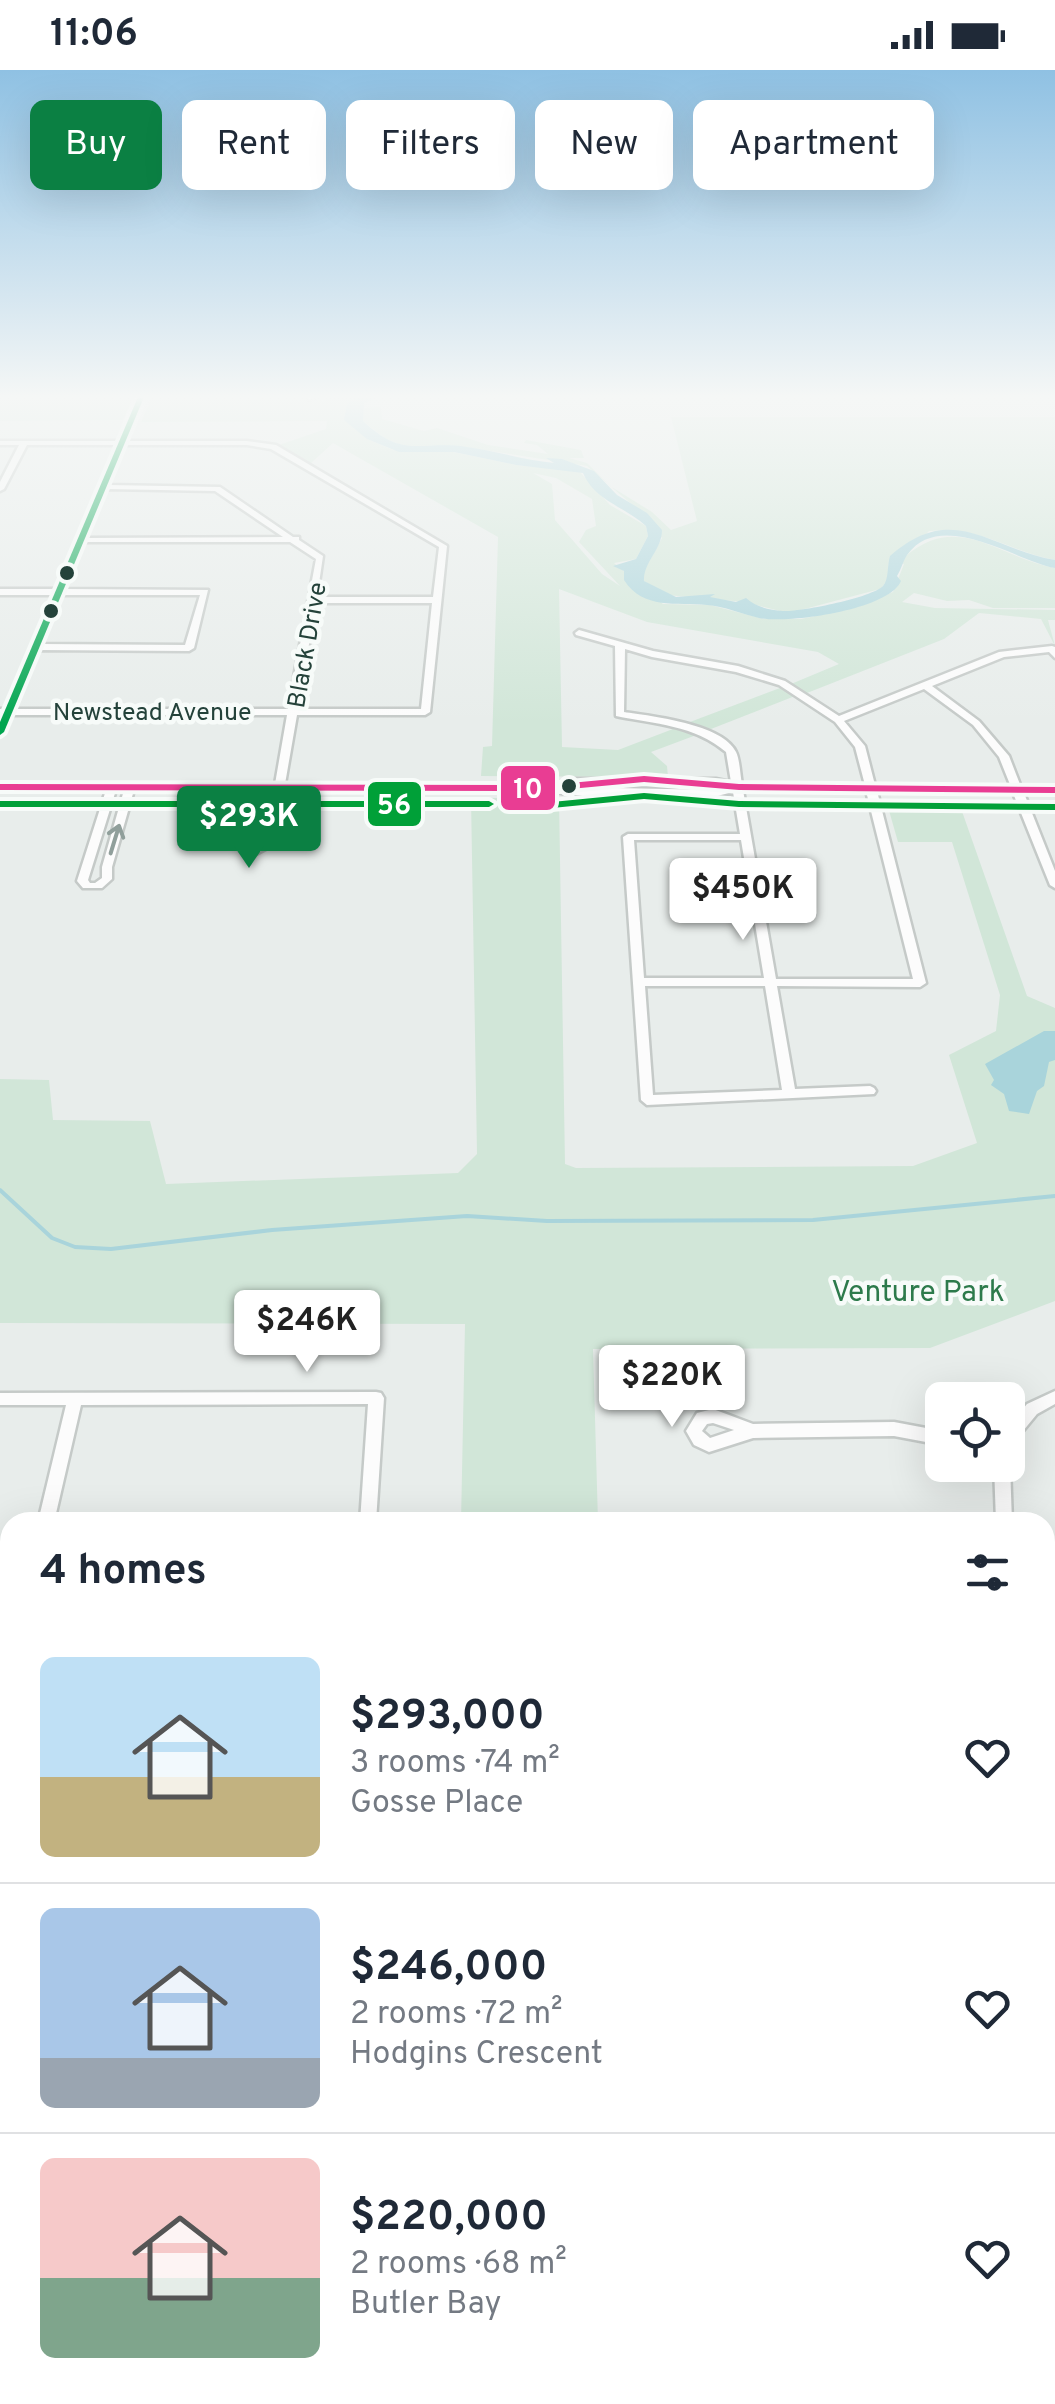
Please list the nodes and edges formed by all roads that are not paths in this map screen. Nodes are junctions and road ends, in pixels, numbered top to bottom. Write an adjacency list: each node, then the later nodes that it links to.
1 (96, 506): 5 (street)
2 (244, 506): 4 (street, Black Drive)
3 (374, 506): 9 (street)
4 (296, 539): 5 (street); 8 (street, Black Drive)
5 (82, 540): 7 (street)
6 (0, 592): 7 (street)
7 (60, 592): 12 (street); 12 (street)
8 (316, 600): 9 (street); 15 (street, Black Drive)
9 (436, 600): 15 (street, Newstead Avenue)
10 (578, 633): 11 (street)
11 (620, 646): 17 (street); 20 (street)
12 (36, 647): 16 (street)
13 (1054, 651): 14 (street)
14 (926, 686): 17 (street); 26 (street)
15 (295, 711): 16 (street, Newstead Avenue); 23 (street, Black Drive)
16 (4, 712): 18 (street)
17 (838, 720): 25 (street)
18 (0, 732)
19 (0, 787): 21 (street)
20 (739, 787): 24 (street); 25 (street); 28 (street)
21 (112, 788): 22 (street); 22 (street, one-way to 22)
22 (130, 788): 23 (street)
23 (277, 788): 23 (street); 24 (street)
24 (549, 788)
25 (872, 789): 26 (street); 31 (street)
26 (1019, 790): 27 (street); 29 (street)
27 (1055, 790)
28 (747, 837): 30 (street); 31 (street)
29 (1055, 885)
30 (639, 982): 31 (street); 33 (street)
31 (770, 982): 33 (street)
32 (870, 1091): 33 (street)
33 (789, 1092)
34 (1055, 1397): 37 (street)
35 (0, 1398): 36 (street)
36 (75, 1398): 41 (street); 42 (street)
37 (1025, 1417)
38 (753, 1431): 39 (street)
39 (925, 1435)
40 (1003, 1482): 43 (street)
41 (48, 1512)
42 (369, 1512)
43 (1004, 1512)

